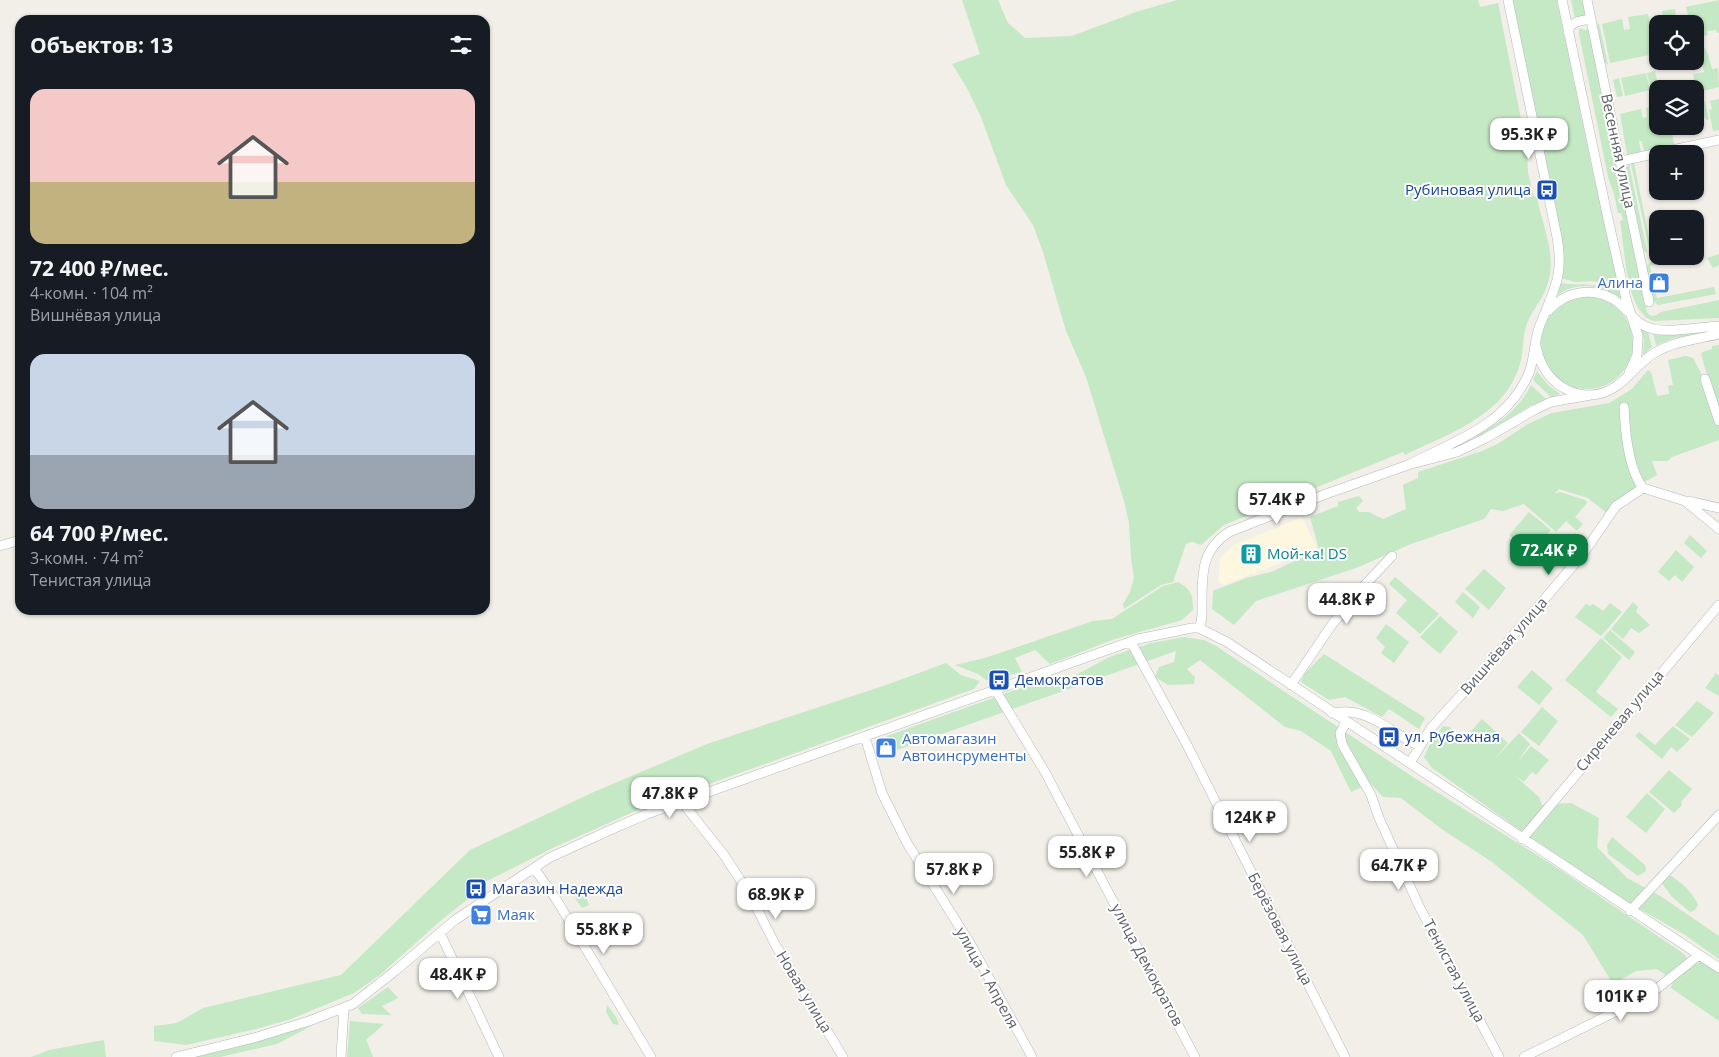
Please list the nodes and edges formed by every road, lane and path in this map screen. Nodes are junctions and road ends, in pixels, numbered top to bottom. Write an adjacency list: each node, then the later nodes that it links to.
1 (1508, 0): 10 (street)
2 (1562, 0): 5 (street)
3 (1587, 0): 4 (street, Весенняя улица)
4 (1591, 19): 5 (street); 7 (street, Весенняя улица)
5 (1568, 32): 9 (street)
6 (1719, 140): 7 (street)
7 (1621, 162): 8 (street, Весенняя улица)
8 (1649, 302)
9 (1632, 318): 10 (street); 11 (street); 14 (street)
10 (1542, 320): 13 (street)
11 (1719, 326)
12 (1719, 334): 14 (street)
13 (1537, 336): 16 (street); 19 (street)
14 (1629, 373): 16 (street)
15 (1705, 379): 18 (street)
16 (1591, 395): 19 (street)
17 (1624, 407): 20 (street)
18 (1719, 421)
19 (1408, 464): 28 (street)
20 (1643, 488): 21 (street); 35 (street, Вишнёвая улица)
21 (1685, 501): 22 (street); 23 (street)
22 (1719, 508)
23 (1719, 529)
24 (15, 542): 25 (street)
25 (0, 546)
26 (1392, 556): 30 (street)
27 (1719, 605): 39 (street, Сиреневая улица)
28 (1199, 628): 29 (street); 30 (street)
29 (1131, 642): 31 (street); 53 (street, Берёзовая улица)
30 (1291, 685): 32 (street)
31 (996, 691): 34 (street); 52 (street, улица Демократов)
32 (1332, 713): 33 (street); 35 (street)
33 (1346, 723): 36 (street); 54 (street, Тенистая улица)
34 (865, 737): 37 (street); 51 (street, улица 1 Апреля)
35 (1420, 746): 36 (street, Вишнёвая улица)
36 (1410, 763): 39 (street)
37 (682, 802): 40 (street); 50 (street, Новая улица)
38 (1719, 814): 41 (street)
39 (1522, 839): 41 (street)
40 (534, 868): 42 (street); 49 (street)
41 (1630, 911): 43 (street)
42 (440, 933): 45 (street); 48 (street)
43 (1699, 955): 44 (street); 55 (street)
44 (1719, 968)
45 (344, 1008): 46 (street); 47 (street)
46 (176, 1057)
47 (341, 1057)
48 (499, 1057)
49 (651, 1057)
50 (843, 1057)
51 (1032, 1057)
52 (1195, 1057)
53 (1345, 1057)
54 (1499, 1057)
55 (1524, 1057)

